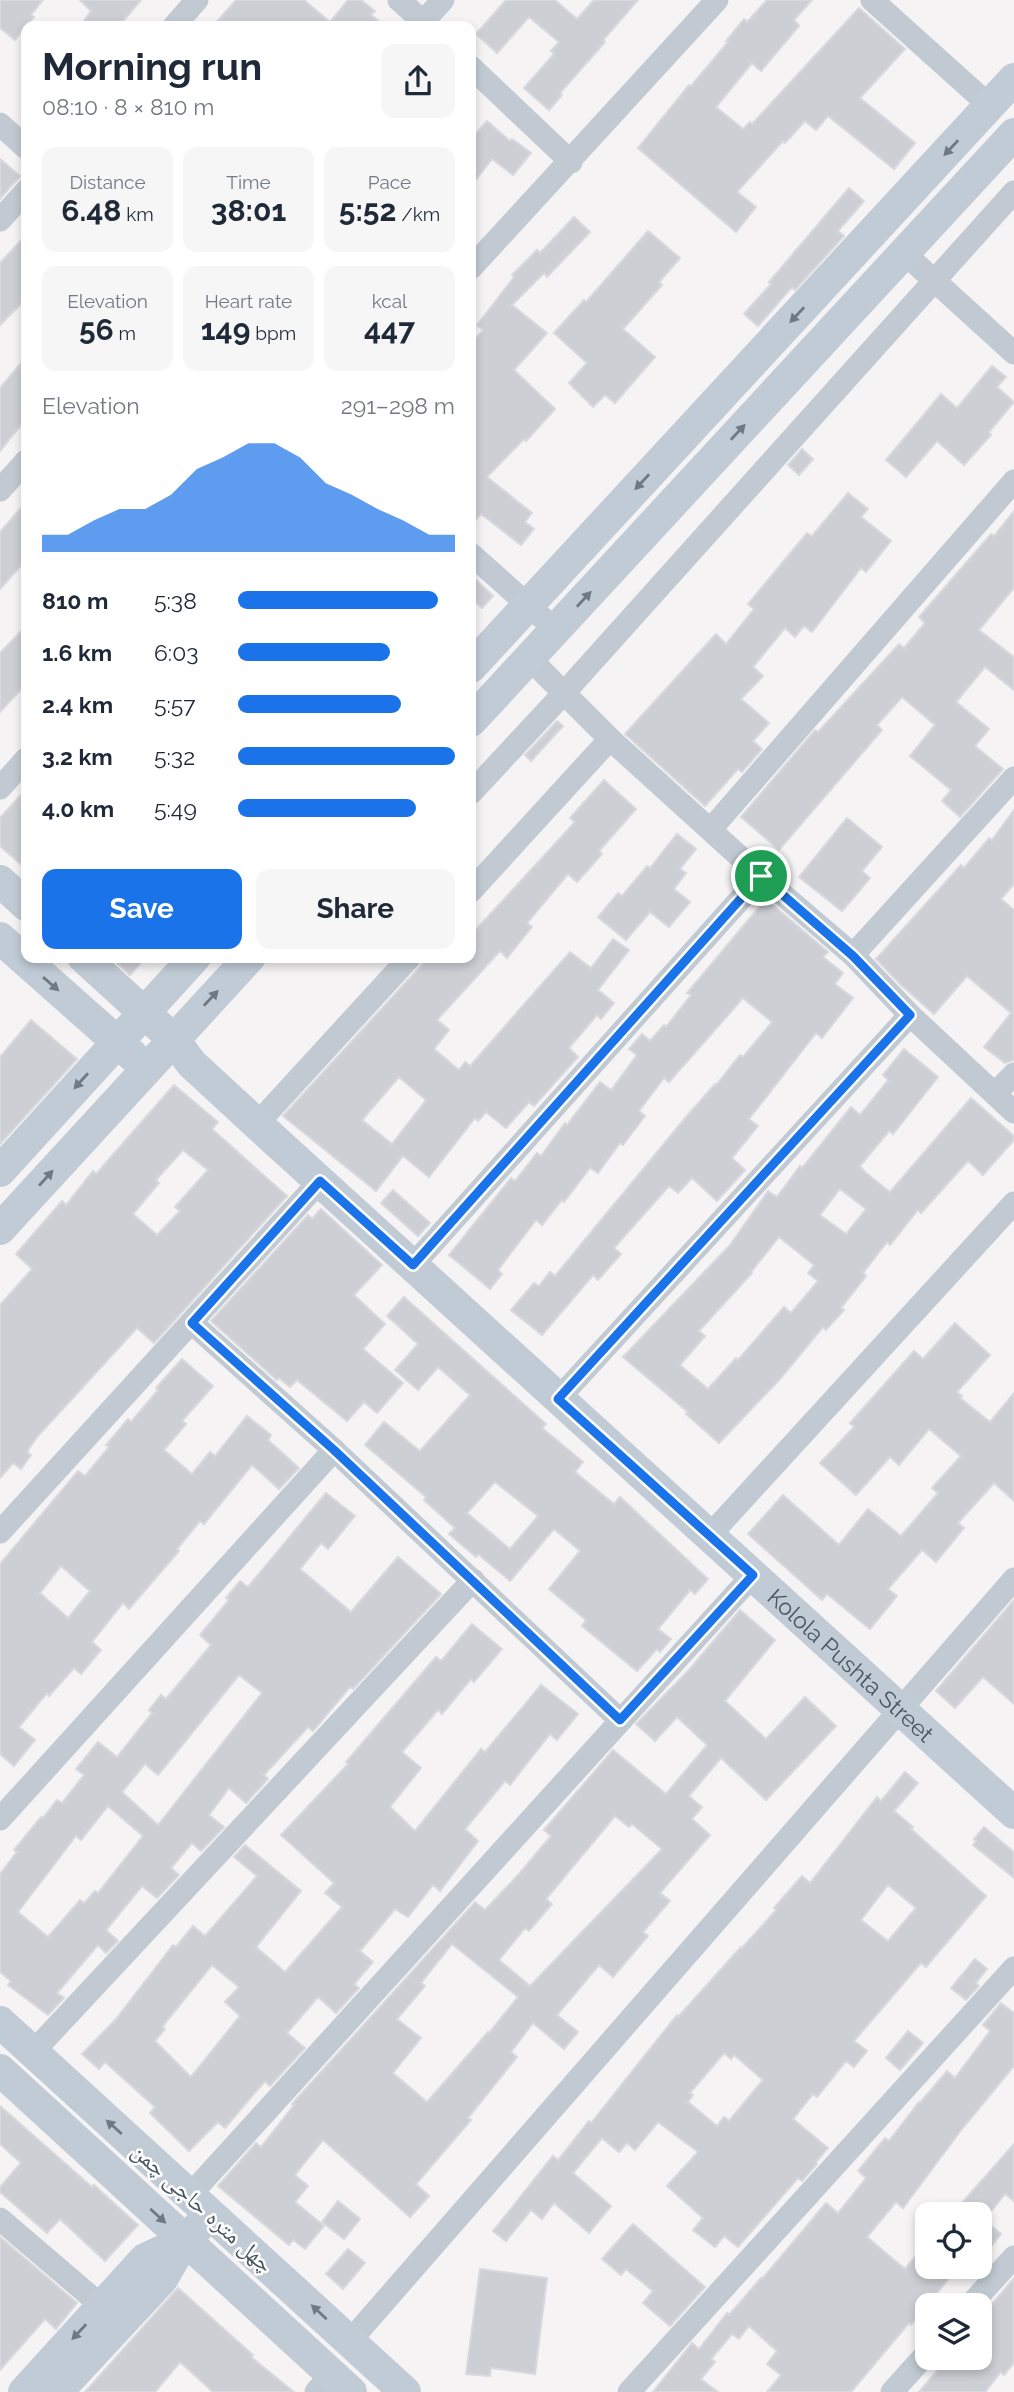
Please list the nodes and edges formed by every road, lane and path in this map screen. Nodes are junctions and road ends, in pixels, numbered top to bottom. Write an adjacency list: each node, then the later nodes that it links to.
1 (197, 0): 6 (street)
2 (399, 0): 7 (street)
3 (443, 0): 8 (street)
4 (717, 0): 15 (street)
5 (872, 0): 11 (street)
6 (178, 21)
7 (419, 21)
8 (426, 21)
9 (476, 72): 15 (street)
10 (1014, 79): 11 (main road)
11 (985, 112): 13 (street); 27 (main road, one-way to 27)
12 (0, 124): 14 (street)
13 (1012, 142): 19 (main road)
14 (21, 143)
15 (571, 162): 20 (street)
16 (1014, 192): 21 (street)
17 (21, 197): 18 (street)
18 (0, 220)
19 (904, 253): 21 (street); 28 (main road, one-way to 19)
20 (476, 263)
21 (933, 279): 22 (street); 31 (street)
22 (1014, 353)
23 (21, 467): 25 (street)
24 (1014, 481): 38 (street)
25 (0, 490)
26 (476, 559): 27 (street)
27 (528, 606): 28 (street); 30 (main road)
28 (556, 630): 29 (main road)
29 (529, 658): 31 (street); 32 (main road)
30 (476, 662)
31 (564, 693): 33 (street); 37 (street)
32 (476, 716)
33 (610, 738): 38 (street); 41 (street)
34 (21, 765): 36 (street)
35 (1014, 778): 45 (street)
36 (0, 788)
37 (476, 788)
38 (710, 829): 39 (street)
39 (761, 876): 45 (street); 65 (street)
40 (0, 881): 42 (main road)
41 (476, 885)
42 (21, 900)
43 (0, 938): 44 (main road, one-way to 44)
44 (21, 956)
45 (853, 956): 52 (street)
46 (28, 963): 54 (main road, one-way to 54)
47 (90, 963): 51 (main road, Kolola Pushta Street)
48 (189, 963): 51 (main road)
49 (244, 963): 53 (main road, one-way to 49)
50 (405, 963): 60 (street)
51 (143, 1012): 53 (main road, Kolola Pushta Street); 54 (main road)
52 (910, 1015): 58 (street); 67 (street)
53 (173, 1039): 55 (main road, Kolola Pushta Street); 56 (main road)
54 (117, 1041): 56 (main road); 61 (main road, one-way to 61)
55 (192, 1063): 56 (main road); 60 (main road, Kolola Pushta Street)
56 (147, 1068): 64 (main road, one-way to 56)
57 (1014, 1074): 58 (street)
58 (996, 1094): 59 (street)
59 (1014, 1112)
60 (257, 1124): 62 (main road, Kolola Pushta Street)
61 (0, 1171)
62 (320, 1181): 65 (main road, Kolola Pushta Street); 66 (street)
63 (1014, 1203): 70 (street)
64 (0, 1229)
65 (413, 1265): 67 (main road, Kolola Pushta Street)
66 (192, 1323): 68 (street); 69 (street)
67 (558, 1399): 70 (main road, Kolola Pushta Street)
68 (334, 1450): 72 (street); 77 (street)
69 (0, 1532)
70 (710, 1535): 71 (main road, Kolola Pushta Street)
71 (753, 1575): 74 (main road, Kolola Pushta Street); 75 (street)
72 (473, 1580): 75 (street); 80 (street)
73 (1014, 1580): 74 (street)
74 (901, 1709): 76 (main road, Kolola Pushta Street); 88 (street)
75 (620, 1720): 82 (street)
76 (1014, 1813)
77 (0, 1819)
78 (1014, 1968): 94 (street)
79 (0, 2022): 80 (main road, چهل متره حاجی چمن)
80 (33, 2052): 82 (main road, چهل متره حاجی چمن, one-way to 80)
81 (0, 2070): 84 (main road, چهل متره حاجی چمن, one-way to 84)
82 (200, 2204): 84 (main road); 88 (main road, چهل متره حاجی چمن, one-way to 82)
83 (0, 2219): 87 (street)
84 (184, 2241): 87 (main road); 90 (main road, چهل متره حاجی چمن); 92 (main road)
85 (1014, 2257): 86 (street)
86 (982, 2293)
87 (103, 2307): 91 (main road, one-way to 91)
88 (350, 2341): 93 (main road, چهل متره حاجی چمن)
89 (915, 2366): 95 (street)
90 (333, 2386)
91 (24, 2392)
92 (57, 2392)
93 (405, 2392)
94 (629, 2392)
95 (892, 2392)

